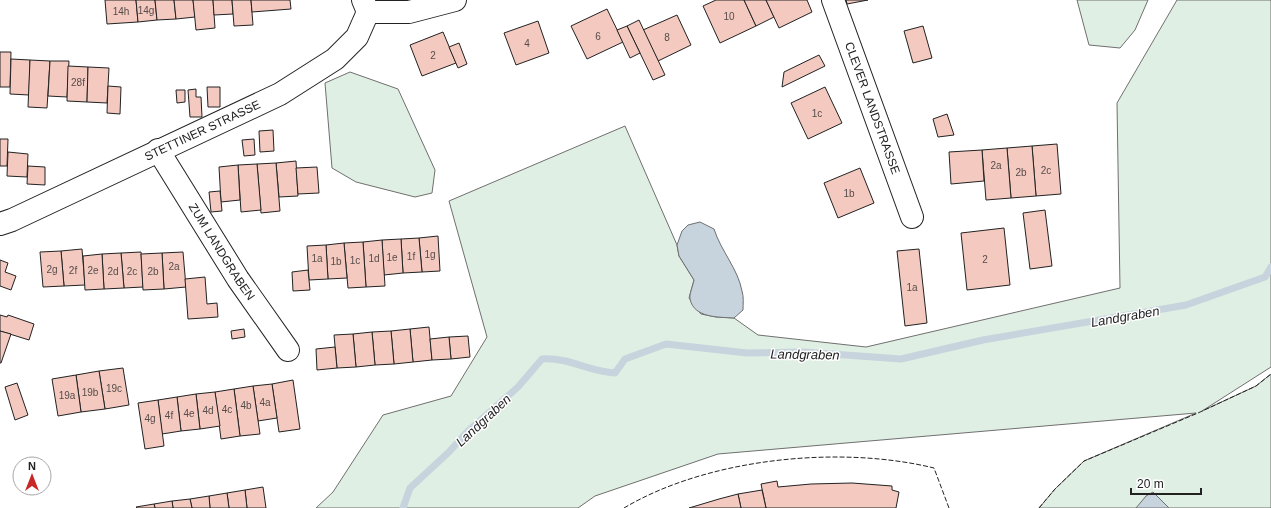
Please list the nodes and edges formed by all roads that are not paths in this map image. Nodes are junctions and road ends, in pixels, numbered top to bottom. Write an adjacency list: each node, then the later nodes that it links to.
1 (455, 0): 3 (street)
2 (833, 0): 5 (street, CLEVER LANDSTRASSE)
3 (366, 6): 4 (street, STETTINER STRASSE)
4 (158, 150): 6 (street, STETTINER STRASSE); 7 (street, ZUM LANDGRABEN)
5 (912, 217)
6 (0, 224)
7 (288, 350)

